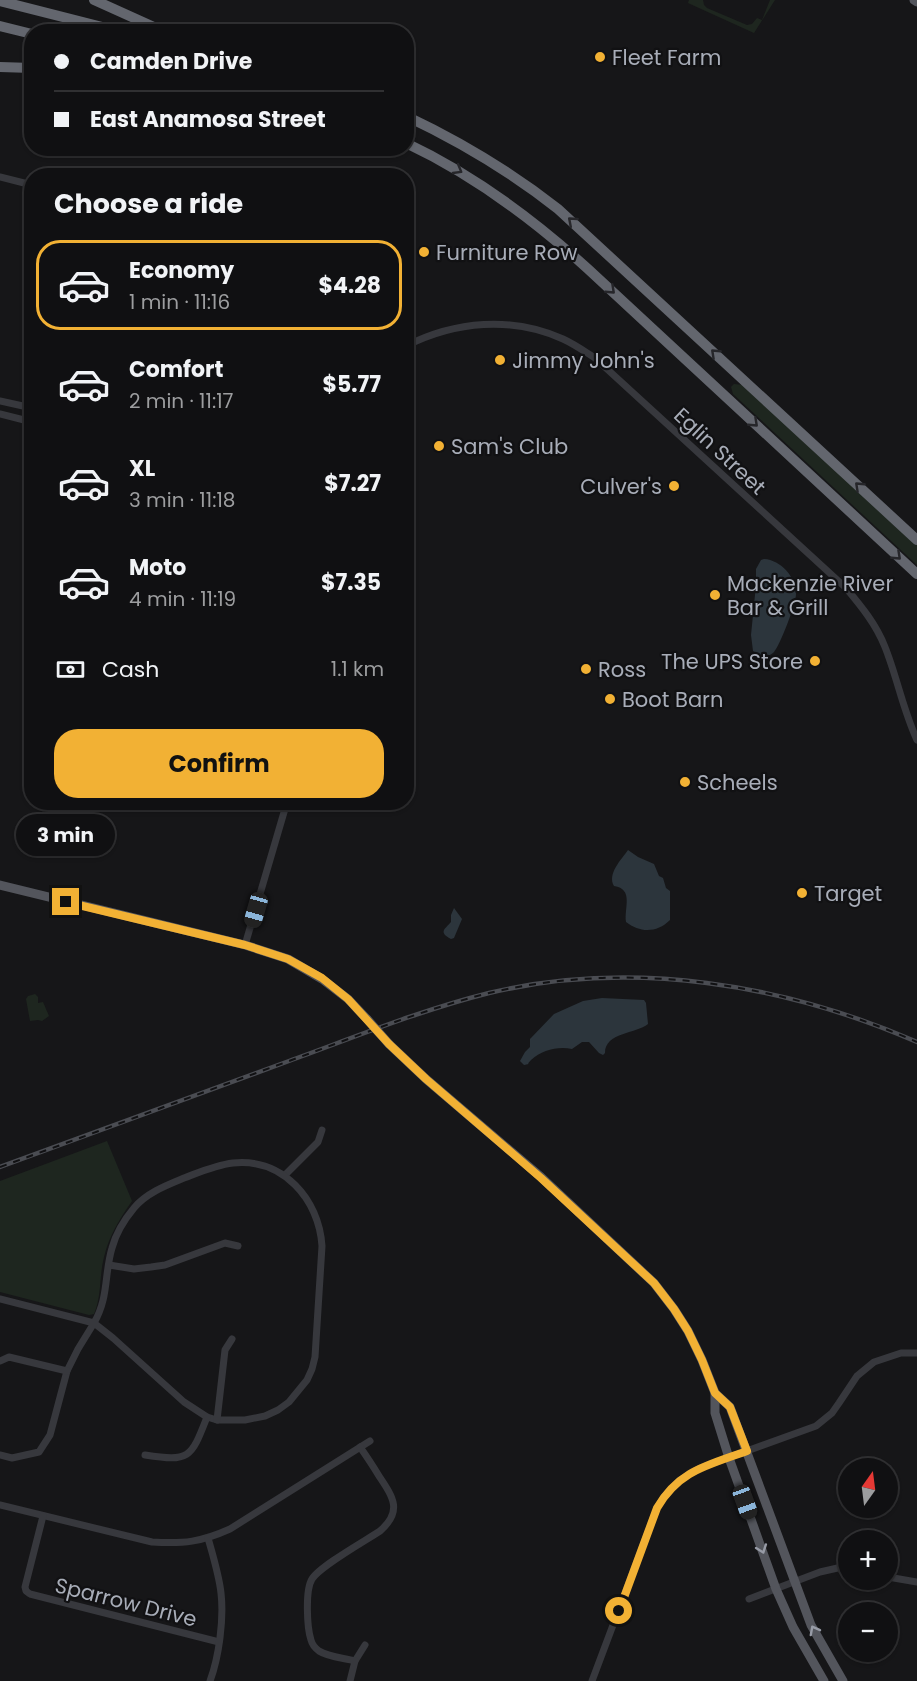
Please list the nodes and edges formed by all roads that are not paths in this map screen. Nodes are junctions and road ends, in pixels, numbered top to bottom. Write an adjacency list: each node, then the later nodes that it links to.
1 (93, 0): 4 (highway)
2 (0, 1): 3 (highway)
3 (91, 24)
4 (147, 24)
5 (0, 26): 6 (highway)
6 (24, 32)
7 (0, 67): 8 (highway)
8 (24, 68)
9 (414, 120): 18 (highway, one-way to 9)
10 (414, 147): 19 (highway, one-way to 19)
11 (0, 177): 12 (street)
12 (24, 183)
13 (414, 342): 20 (street, Eglin Street)
14 (0, 401): 15 (street)
15 (24, 406)
16 (0, 414): 17 (street)
17 (24, 420)
18 (917, 540)
19 (917, 574)
20 (917, 740)
21 (284, 810): 23 (street)
22 (0, 885): 23 (main road)
23 (245, 945): 34 (main road, bridge)
24 (322, 1130): 25 (street)
25 (285, 1175): 27 (street); 36 (street)
26 (238, 1246): 27 (street)
27 (109, 1265): 29 (street)
28 (0, 1299): 29 (street)
29 (94, 1323): 33 (street); 35 (street)
30 (232, 1339): 36 (street)
31 (917, 1353): 39 (street)
32 (0, 1361): 33 (street)
33 (67, 1371): 40 (street)
34 (715, 1393): 39 (main road); 42 (main road)
35 (207, 1417): 36 (street); 41 (street)
36 (217, 1420)
37 (370, 1441): 38 (street)
38 (360, 1447): 45 (street); 54 (street)
39 (747, 1451): 42 (street); 48 (main road)
40 (0, 1455)
41 (145, 1455)
42 (729, 1458): 50 (main road, one-way to 50); 57 (street)
43 (0, 1505): 44 (street)
44 (44, 1516): 45 (street); 52 (street, Sparrow Drive)
45 (208, 1539): 52 (street)
46 (838, 1568): 48 (street)
47 (898, 1579): 49 (street)
48 (794, 1582): 50 (street); 59 (main road, one-way to 48)
49 (917, 1582)
50 (776, 1589): 51 (street); 58 (main road)
51 (749, 1599)
52 (219, 1642): 55 (street)
53 (365, 1646): 54 (street)
54 (355, 1661): 56 (street)
55 (210, 1681)
56 (350, 1681)
57 (592, 1681)
58 (824, 1681)
59 (843, 1681)

